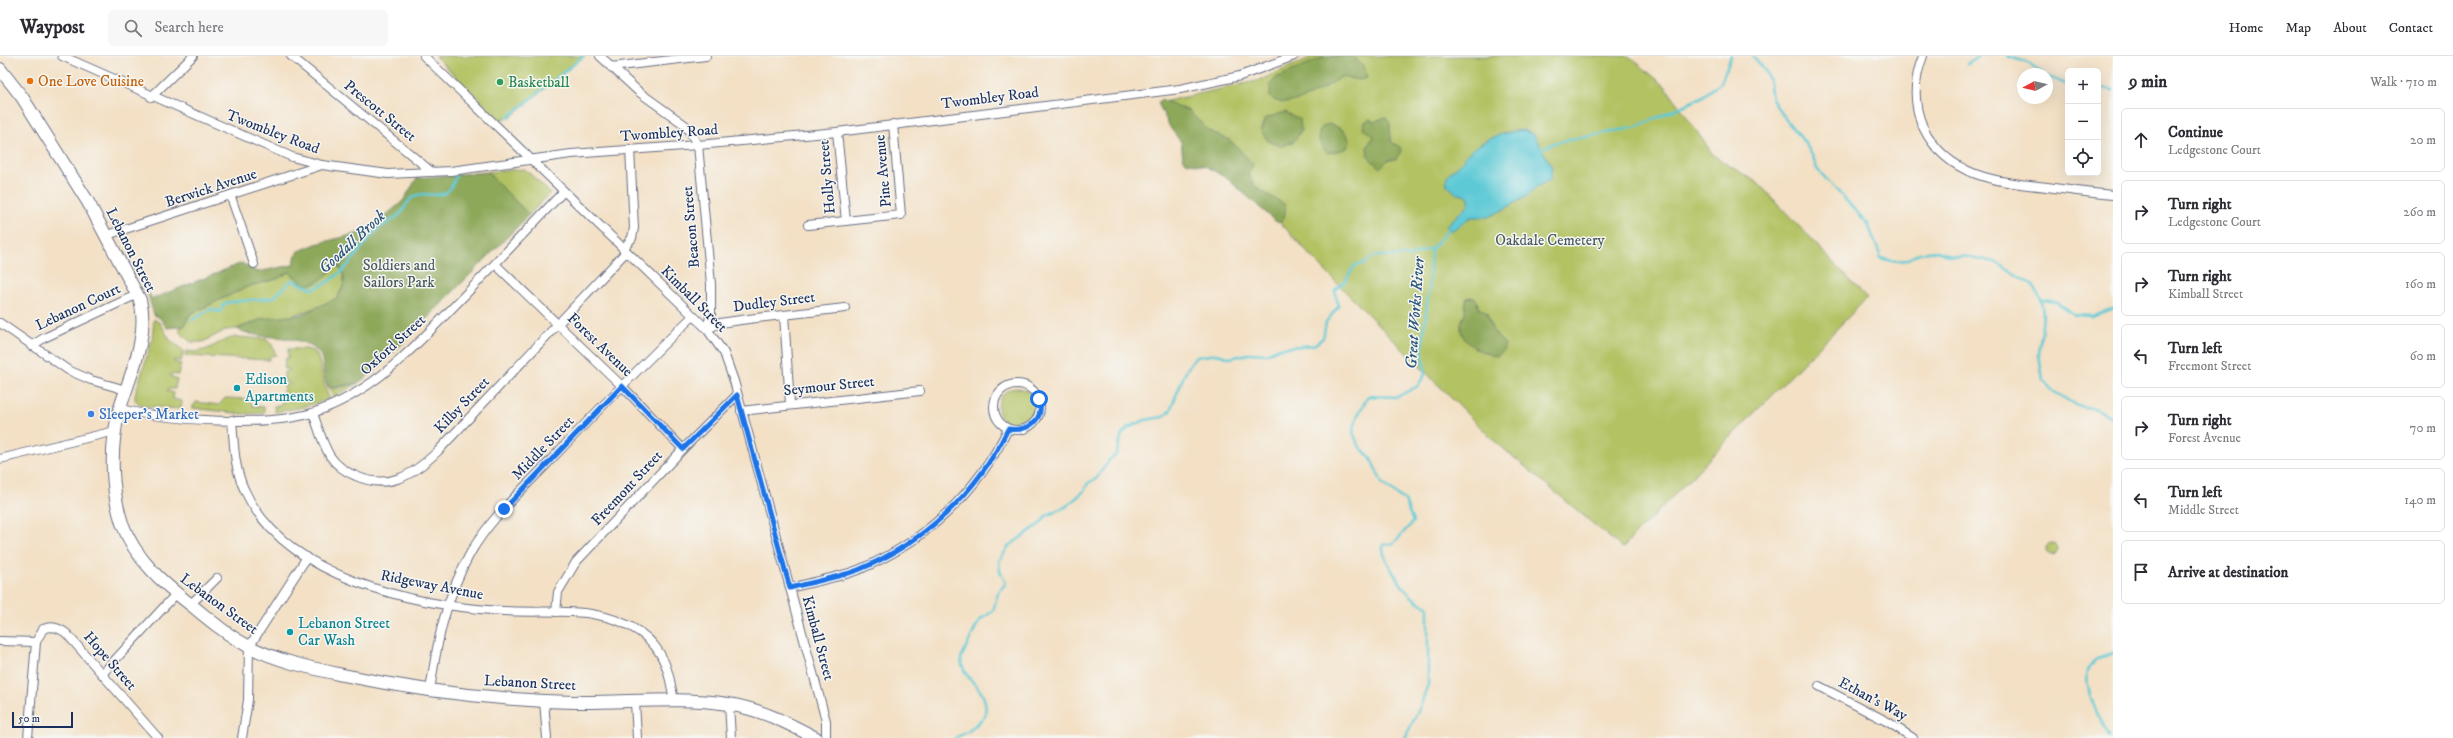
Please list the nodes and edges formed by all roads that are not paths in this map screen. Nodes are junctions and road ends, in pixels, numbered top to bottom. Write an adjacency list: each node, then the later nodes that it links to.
1 (62, 56): 11 (street, Twombley Road)
2 (193, 56): 11 (street)
3 (291, 56): 18 (street, Prescott Street)
4 (424, 56): 16 (street, Kimball Street)
5 (600, 56): 9 (street)
6 (706, 56): 9 (street)
7 (1294, 56): 12 (street, Twombley Road)
8 (1923, 56): 20 (street)
9 (611, 67): 14 (street)
10 (0, 69): 24 (highway, Lebanon Street)
11 (152, 97): 17 (street, Twombley Road)
12 (893, 124): 13 (street, Twombley Road); 22 (street, Pine Avenue)
13 (837, 132): 14 (street, Twombley Road); 22 (street, Holly Street)
14 (698, 146): 15 (street, Twombley Road); 34 (street, Beacon Street)
15 (630, 149): 16 (street, Twombley Road); 25 (street, Kilby Street)
16 (533, 160): 18 (street, Twombley Road); 19 (street, Kimball Street)
17 (322, 166): 18 (street, Twombley Road); 21 (street, Berwick Avenue)
18 (432, 172)
19 (563, 192): 25 (street, Kimball Street); 27 (street, Oxford Street)
20 (2113, 195)
21 (231, 197): 24 (street, Berwick Avenue); 26 (street)
22 (846, 221): 23 (street)
23 (808, 225)
24 (107, 236): 28 (highway, Lebanon Street)
25 (624, 251): 31 (street, Kimball Street); 33 (street, Kilby Street)
26 (254, 264)
27 (495, 264): 33 (street, Forest Avenue); 43 (street, Oxford Street)
28 (138, 294): 35 (street, Lebanon Court); 37 (highway, Lebanon Street)
29 (845, 308): 30 (street, Dudley Street)
30 (784, 315): 34 (street, Dudley Street); 40 (street)
31 (693, 316): 34 (street, Kimball Street); 36 (street, Middle Street)
32 (0, 324): 35 (street)
33 (559, 324): 36 (street, Forest Avenue); 43 (street, Kilby Street)
34 (707, 329): 39 (street, Kimball Street)
35 (31, 346): 37 (street)
36 (622, 386): 47 (street, Forest Avenue); 54 (street, Middle Street)
37 (126, 390): 41 (highway, Lebanon Street)
38 (920, 391): 40 (street, Seymour Street)
39 (737, 395): 42 (street, Kimball Street); 47 (street, Freemont Street)
40 (790, 404): 42 (street, Seymour Street)
41 (120, 409): 44 (street, Oxford Street); 46 (highway, Lebanon Street)
42 (741, 411): 51 (street, Kimball Street)
43 (313, 413): 44 (street, Oxford Street)
44 (232, 420): 49 (street, Ridgeway Avenue)
45 (1008, 429): 45 (street); 51 (street)
46 (115, 431): 48 (street); 52 (highway, Lebanon Street)
47 (683, 449): 55 (street, Freemont Street)
48 (0, 459)
49 (307, 558): 54 (street, Ridgeway Avenue); 58 (street)
50 (217, 578): 53 (street)
51 (790, 588): 73 (street, Kimball Street)
52 (176, 594): 53 (highway, Lebanon Street); 59 (street)
53 (190, 604): 58 (highway, Lebanon Street)
54 (447, 604): 55 (street, Ridgeway Avenue); 61 (street, Middle Street)
55 (556, 612): 64 (street, Ridgeway Avenue)
56 (0, 641): 57 (street)
57 (36, 642): 59 (street, Hope Street); 66 (street)
58 (249, 647): 61 (highway, Lebanon Street); 68 (street)
59 (102, 674): 67 (street, Hope Street)
60 (1819, 686): 74 (street, Ethan's Way)
61 (430, 691): 62 (highway, Lebanon Street)
62 (544, 701): 63 (highway, Lebanon Street); 69 (street)
63 (635, 702): 64 (highway, Lebanon Street); 70 (street)
64 (674, 702): 65 (highway, Lebanon Street)
65 (729, 704): 71 (street); 72 (highway, Lebanon Street)
66 (28, 738)
67 (158, 738)
68 (242, 738)
69 (546, 738)
70 (637, 738)
71 (731, 738)
72 (816, 738)
73 (826, 738)
74 (1913, 738)

